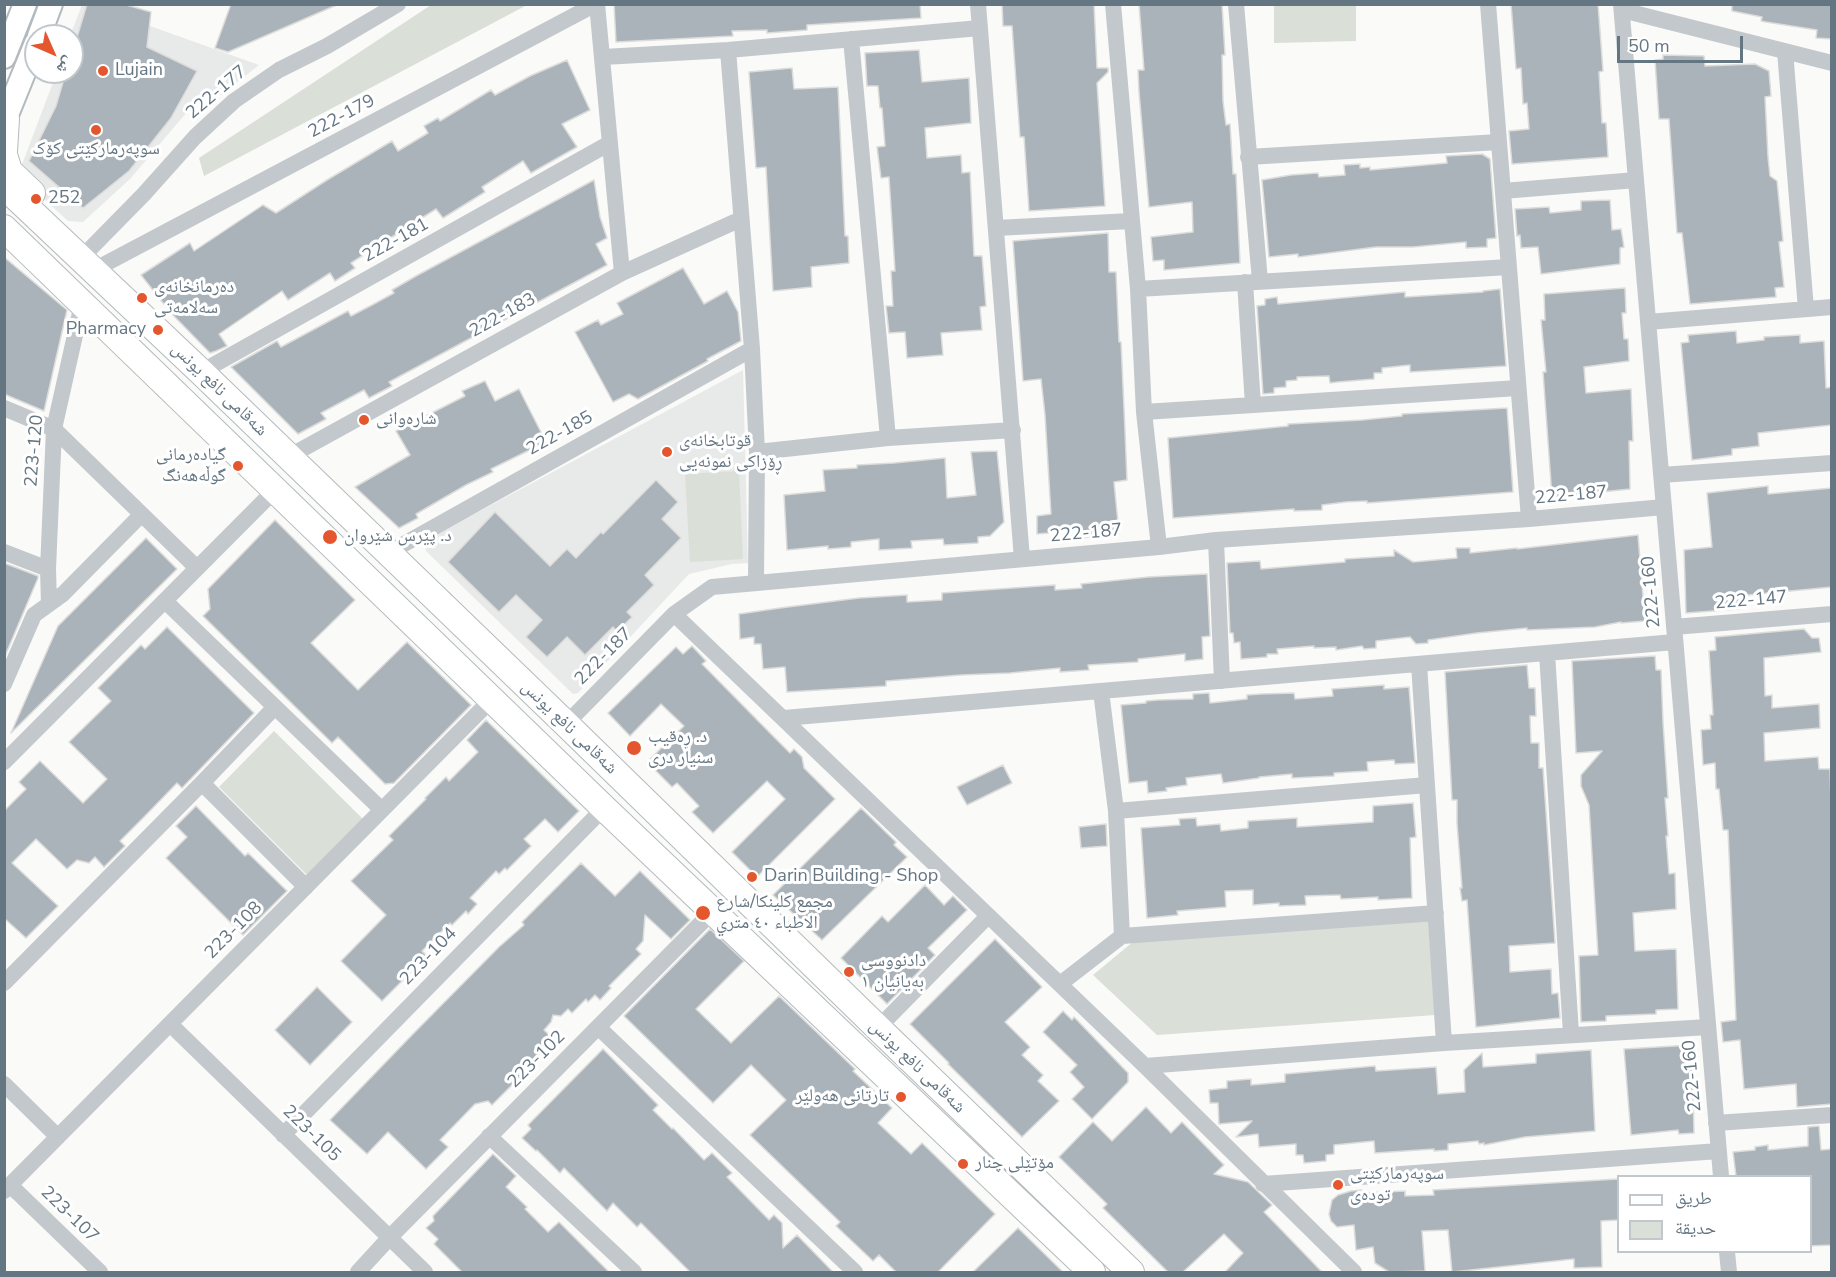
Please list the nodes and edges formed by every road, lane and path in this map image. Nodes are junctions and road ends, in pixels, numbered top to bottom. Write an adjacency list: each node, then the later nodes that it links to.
1 (25, 4): 15 (main road)
2 (51, 4): 10 (main road)
3 (398, 4): 31 (street, 222-177)
4 (597, 4): 16 (street); 31 (street, 222-179)
5 (978, 4): 11 (street)
6 (1113, 4): 28 (street)
7 (1236, 4): 23 (street)
8 (1488, 4): 20 (street)
9 (1622, 7): 14 (street); 24 (street, 222-160)
10 (44, 24)
11 (980, 28): 12 (street); 30 (street)
12 (851, 39): 13 (street); 49 (street)
13 (728, 50): 16 (street); 27 (street)
14 (1785, 51): 17 (street); 38 (street)
15 (4, 57)
16 (603, 57): 21 (street)
17 (1832, 63)
18 (24, 73): 19 (main road)
19 (5, 121): 22 (main road)
20 (1499, 142): 23 (street); 26 (street)
21 (610, 143): 33 (street); 42 (street, 222-181)
22 (4, 153): 31 (main road)
23 (1248, 157): 34 (street)
24 (1636, 180): 26 (street); 40 (street, 222-160)
25 (4, 186): 39 (main road, شەقامی نافع یونس)
26 (1503, 191): 32 (street)
27 (741, 219): 33 (street, 222-183); 41 (street)
28 (1131, 221): 30 (street); 35 (street)
29 (4, 228): 36 (main road, شەقامی نافع یونس)
30 (996, 228): 48 (street)
31 (98, 256): 39 (main road)
32 (1509, 267): 34 (street); 43 (street)
33 (622, 273): 51 (street, 222-183)
34 (1252, 281): 35 (street); 44 (street)
35 (1138, 289): 46 (street)
36 (82, 304): 47 (street, 223-120); 54 (main road, شەقامی نافع یونس)
37 (1832, 307): 38 (street)
38 (1806, 309): 40 (street)
39 (143, 317): 42 (main road, شەقامی نافع یونس)
40 (1648, 322): 53 (street, 222-160)
41 (752, 349): 50 (street); 61 (street, 222-185)
42 (201, 372): 51 (main road, شەقامی نافع یونس)
43 (1518, 388): 44 (street); 57 (street)
44 (1253, 405): 46 (street)
45 (4, 408): 47 (street)
46 (1144, 411): 59 (street)
47 (54, 429): 56 (street); 64 (street, 223-120)
48 (1013, 430): 49 (street); 62 (street)
49 (888, 438): 50 (street)
50 (758, 452): 65 (street)
51 (288, 457): 61 (main road, شەقامی نافع یونس)
52 (1832, 463): 53 (street)
53 (1661, 475): 55 (street, 222-160)
54 (276, 489): 63 (street); 71 (main road, شەقامی نافع یونس)
55 (1664, 507): 57 (street, 222-187); 72 (street, 222-160)
56 (141, 515): 63 (street); 67 (street)
57 (1529, 519): 58 (street, 222-187)
58 (1216, 540): 59 (street, 222-187); 75 (street)
59 (1159, 547): 62 (street, 222-187)
60 (4, 552): 64 (street)
61 (388, 553): 68 (main road, شەقامی نافع یونس)
62 (1022, 559): 65 (street, 222-187)
63 (197, 568): 66 (street)
64 (48, 569): 67 (street, 223-120)
65 (756, 582): 69 (street, 222-187)
66 (165, 601): 79 (street); 82 (street)
67 (50, 604): 76 (street)
68 (442, 605): 71 (main road); 81 (main road, شەقامی نافع یونس)
69 (674, 614): 80 (street); 81 (street, 222-187)
70 (1832, 614): 72 (street, 222-147)
71 (420, 628): 78 (main road, شەقامی نافع یونس)
72 (1675, 635): 73 (street, 222-147); 97 (street, 222-160)
73 (1547, 653): 74 (street, 222-147); 99 (street)
74 (1419, 664): 75 (street, 222-147); 84 (street)
75 (1222, 681): 77 (street, 222-147)
76 (4, 684)
77 (1101, 691): 80 (street, 222-147); 87 (street)
78 (492, 699): 85 (main road, شەقامی نافع یونس); 86 (street, 223-108)
79 (274, 708): 83 (street); 86 (street)
80 (784, 718): 91 (street)
81 (566, 724): 98 (main road, شەقامی نافع یونس)
82 (4, 762)
83 (202, 783): 88 (street); 93 (street)
84 (1427, 785): 87 (street); 90 (street)
85 (604, 808): 89 (main road, شەقامی نافع یونس); 105 (street, 223-104)
86 (382, 810): 88 (street, 223-108)
87 (1116, 811): 92 (street)
88 (306, 887): 95 (street, 223-108)
89 (713, 911): 96 (street, 223-102); 119 (main road, شەقامی نافع یونس)
90 (1436, 913): 92 (street); 100 (street)
91 (988, 916): 94 (street); 98 (street)
92 (1122, 936): 94 (street)
93 (4, 982)
94 (1060, 984): 101 (street)
95 (170, 1024): 105 (street, 223-105); 107 (street, 223-108)
96 (598, 1027): 106 (street, 223-102); 118 (street)
97 (1708, 1027): 99 (street); 104 (street, 222-160)
98 (878, 1029): 120 (main road, شەقامی نافع یونس)
99 (1571, 1034): 100 (street)
100 (1444, 1043): 101 (street)
101 (1145, 1066): 110 (street)
102 (4, 1084): 107 (street)
103 (1832, 1115): 104 (street)
104 (1716, 1123): 108 (street, 222-160)
105 (283, 1135): 112 (street, 223-105)
106 (489, 1136): 112 (street, 223-102); 117 (street)
107 (58, 1137): 111 (street, 223-108)
108 (1719, 1151): 109 (street, 222-160); 110 (street)
109 (1721, 1175)
110 (1263, 1184): 121 (street)
111 (7, 1188): 114 (street, 223-107)
112 (390, 1237): 115 (street, 223-102); 116 (street, 223-105)
113 (1727, 1253): 122 (street)
114 (100, 1272)
115 (358, 1272)
116 (425, 1272)
117 (634, 1272)
118 (855, 1272)
119 (1092, 1272)
120 (1131, 1272)
121 (1354, 1272)
122 (1729, 1272)

